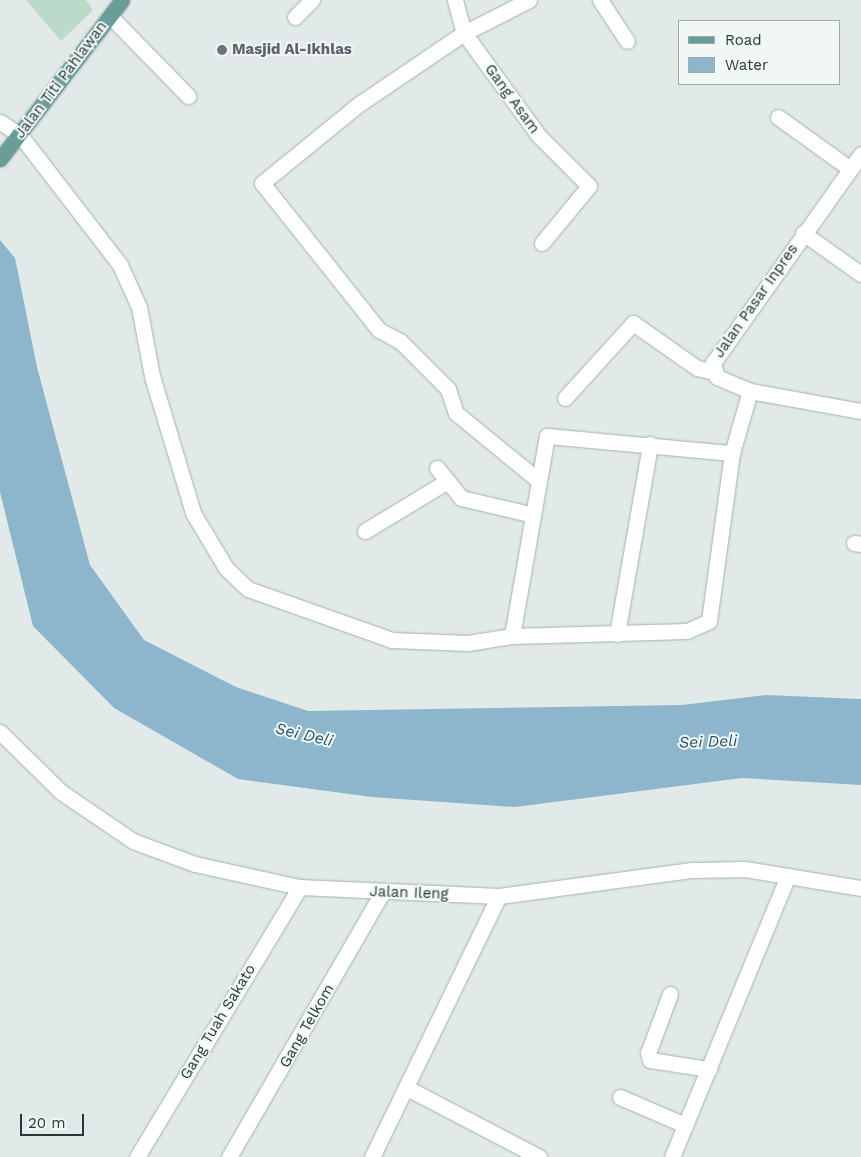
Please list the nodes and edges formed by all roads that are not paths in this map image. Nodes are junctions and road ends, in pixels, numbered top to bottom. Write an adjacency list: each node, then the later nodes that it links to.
1 (122, 0): 6 (main road, Jalan Titi Pahlawan)
2 (312, 0): 7 (street)
3 (455, 0): 8 (street, Gang Asam)
4 (529, 0): 8 (street)
5 (600, 0): 9 (street)
6 (110, 16): 10 (street); 13 (main road, Jalan Titi Pahlawan)
7 (295, 16)
8 (464, 33): 18 (street, Gang Asam); 27 (street)
9 (627, 41)
10 (188, 96)
11 (778, 117): 16 (street)
12 (0, 122): 13 (street)
13 (20, 135): 15 (main road, Jalan Titi Pahlawan); 32 (street)
14 (861, 154): 16 (street, Jalan Pasar Inpres)
15 (0, 159)
16 (850, 169): 17 (street, Jalan Pasar Inpres)
17 (803, 233): 19 (street); 20 (street, Jalan Pasar Inpres)
18 (542, 243)
19 (861, 274)
20 (714, 372): 21 (street, Jalan Pasar Inpres); 22 (street)
21 (750, 391): 23 (street, Jalan Pasar Inpres); 25 (street)
22 (565, 398)
23 (861, 411)
24 (650, 444): 25 (street); 27 (street); 31 (street)
25 (732, 453): 31 (street)
26 (437, 468): 28 (street)
27 (538, 480): 29 (street)
28 (446, 482): 29 (street); 30 (street)
29 (530, 514): 32 (street)
30 (365, 531)
31 (617, 634): 32 (street)
32 (512, 636)
33 (0, 732): 35 (street, Jalan Ileng)
34 (788, 876): 36 (street, Jalan Ileng); 38 (street, Jalan Ileng); 40 (street)
35 (300, 888): 37 (street, Jalan Ileng); 45 (street, Gang Tuah Sakato)
36 (861, 888)
37 (382, 893): 38 (street, Jalan Ileng); 46 (street, Gang Telkom)
38 (499, 896): 41 (street)
39 (670, 994): 40 (street)
40 (709, 1068): 43 (street)
41 (409, 1089): 44 (street); 47 (street)
42 (620, 1097): 43 (street)
43 (685, 1125): 49 (street)
44 (512, 1151): 48 (street)
45 (137, 1157)
46 (229, 1157)
47 (372, 1157)
48 (539, 1157)
49 (672, 1157)

